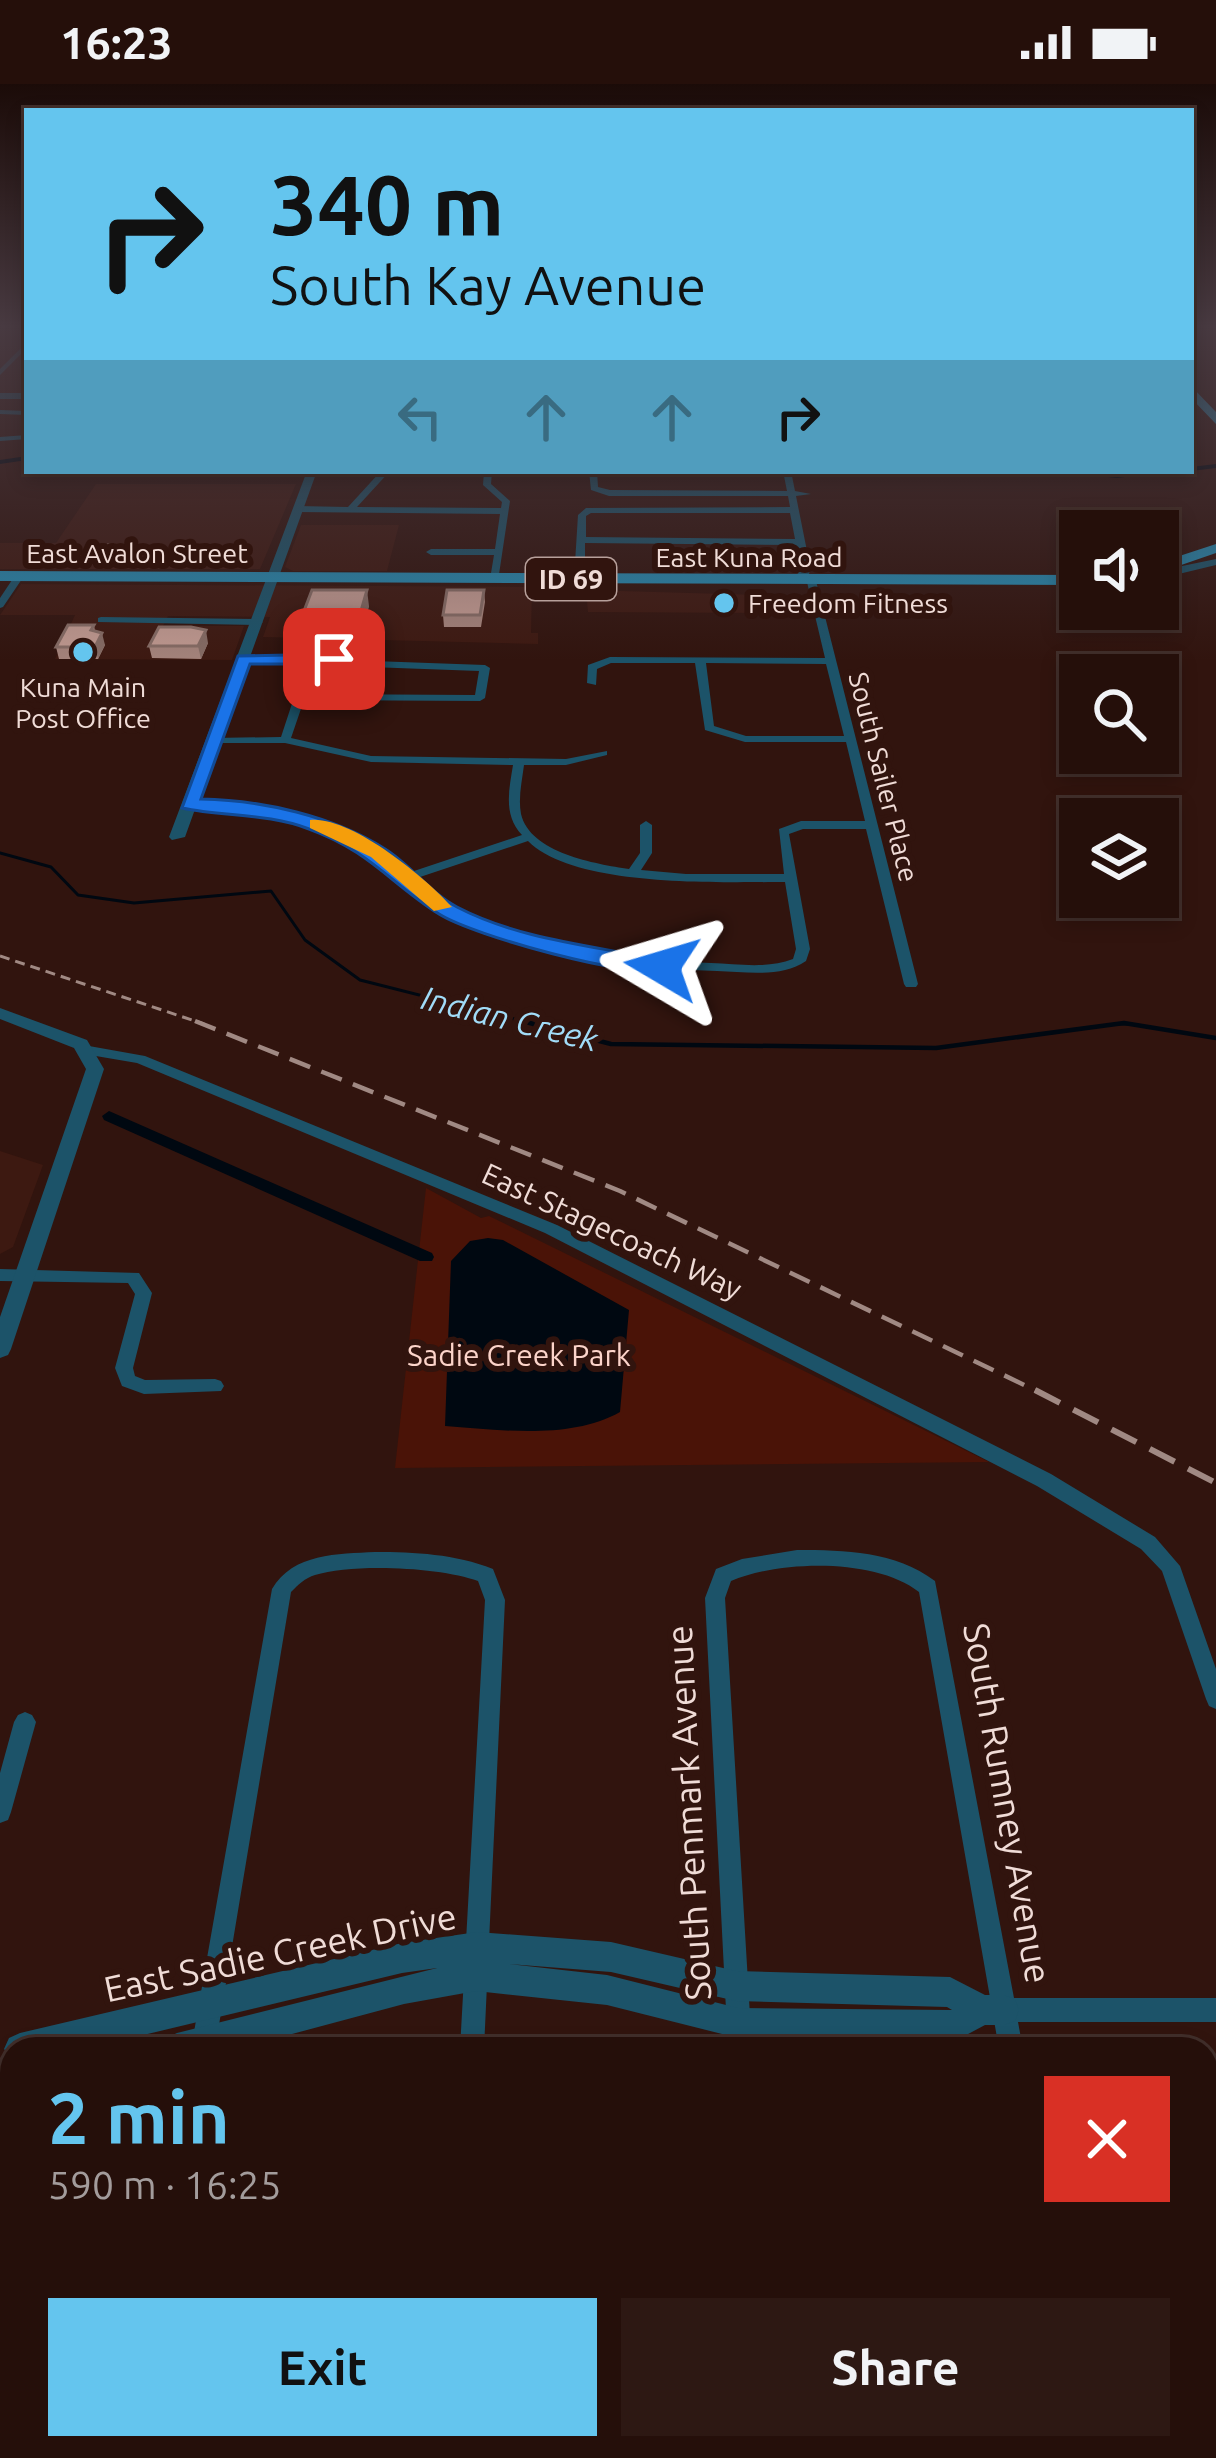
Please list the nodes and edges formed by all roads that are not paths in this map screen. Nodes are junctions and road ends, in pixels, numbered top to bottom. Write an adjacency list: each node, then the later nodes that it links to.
1 (311, 474): 9 (street)
2 (383, 474): 11 (street)
3 (488, 474): 13 (street)
4 (594, 474): 6 (street)
5 (788, 474): 7 (street, South Sailer Place)
6 (637, 493): 7 (street); 10 (street)
7 (791, 494): 8 (street); 12 (street, South Sailer Place)
8 (807, 494)
9 (297, 509): 11 (street); 27 (street)
10 (637, 509): 12 (street); 14 (street); 15 (street)
11 (350, 510): 13 (street)
12 (794, 510): 16 (street, South Sailer Place)
13 (506, 511): 19 (street)
14 (643, 538): 15 (street); 16 (street)
15 (580, 540): 21 (street)
16 (801, 547): 26 (street, South Sailer Place)
17 (1216, 548): 22 (main road)
18 (431, 552): 19 (street)
19 (500, 552): 28 (street)
20 (1216, 562): 23 (street)
21 (580, 563)
22 (1179, 563)
23 (1179, 568)
24 (0, 576): 25 (main road, East Avalon Street / ID 69)
25 (19, 576): 27 (main road, East Avalon Street / ID 69); 30 (street)
26 (809, 576): 28 (main road, East Kuna Road / ID 69); 29 (main road, East Kuna Road / ID 69); 36 (street, South Sailer Place)
27 (274, 578): 28 (main road, East Kuna Road / ID 69); 32 (street)
28 (495, 579)
29 (1059, 580)
30 (0, 605)
31 (101, 620): 32 (street)
32 (257, 622): 33 (street)
33 (244, 659): 34 (street); 41 (street)
34 (312, 659): 38 (street); 38 (street)
35 (700, 661): 36 (street); 37 (street); 39 (street)
36 (831, 661): 39 (street, South Sailer Place)
37 (592, 683)
38 (300, 697): 40 (street)
39 (848, 739): 46 (street, South Sailer Place)
40 (285, 740): 41 (street); 43 (street)
41 (213, 741): 44 (street)
42 (603, 753): 43 (street)
43 (519, 761): 48 (street)
44 (189, 804): 47 (street); 50 (street)
45 (646, 825): 49 (street)
46 (870, 825): 51 (street); 52 (street, South Sailer Place)
47 (177, 837)
48 (529, 837): 49 (street); 50 (street)
49 (632, 874): 51 (street)
50 (405, 878): 51 (street)
51 (789, 878)
52 (910, 984)
53 (0, 1012): 54 (street, East Stagecoach Way)
54 (89, 1052): 56 (street); 60 (street, East Stagecoach Way)
55 (0, 1275): 56 (street)
56 (24, 1276): 57 (street); 58 (street)
57 (0, 1349)
58 (215, 1386)
59 (723, 1575): 64 (street, South Penmark Avenue); 66 (street, South Rumney Avenue)
60 (1216, 1699)
61 (25, 1722): 62 (street)
62 (0, 1812)
63 (477, 1962): 64 (street, East Sadie Creek Drive); 65 (street, East Sadie Creek Drive); 65 (street); 68 (street, East Sadie Creek Drive); 71 (street, East Sadie Creek Drive); 72 (street)
64 (736, 1986): 66 (street, East Sadie Creek Drive); 68 (street, South Penmark Avenue)
65 (210, 2006): 69 (street, East Sadie Creek Drive); 70 (street)
66 (993, 2011): 67 (street, East Sadie Creek Drive); 68 (street, East Sadie Creek Drive); 73 (street, South Rumney Avenue)
67 (1216, 2011)
68 (739, 2036)
69 (73, 2037)
70 (199, 2037)
71 (231, 2037)
72 (473, 2037)
73 (1005, 2037)

